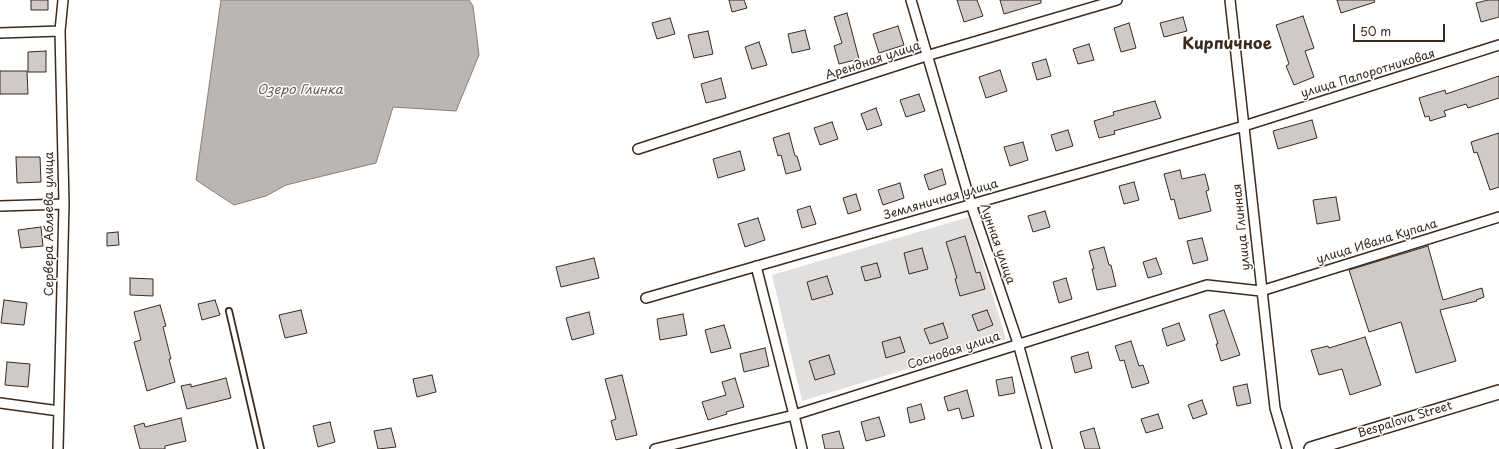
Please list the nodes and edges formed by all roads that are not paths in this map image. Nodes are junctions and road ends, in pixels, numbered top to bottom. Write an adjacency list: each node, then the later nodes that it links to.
1 (63, 0): 5 (street, Сервера Абляева улица)
2 (911, 0): 8 (street, Лунная улица)
3 (1117, 0): 8 (street, Арендная улица)
4 (1230, 0): 9 (street, улица Глинная)
5 (60, 31): 6 (street); 11 (street, Сервера Абляева улица)
6 (0, 33)
7 (1499, 45): 9 (street, улица Папоротниковая)
8 (926, 56): 10 (street, Арендная улица); 12 (street, Лунная улица)
9 (1244, 126): 12 (street, Земляничная улица); 16 (street, улица Глинная)
10 (638, 149)
11 (64, 204): 13 (street); 22 (street, Сервера Абляева улица)
12 (971, 204): 15 (street, Земляничная улица); 19 (street, Лунная улица)
13 (0, 206)
14 (1499, 217): 16 (street, улица Ивана Купала)
15 (756, 266): 17 (street, Земляничная улица); 23 (street)
16 (1261, 291): 19 (street, Сосновая улица); 29 (street, улица Глинная)
17 (646, 298)
18 (229, 312): 25 (lane)
19 (1018, 344): 23 (street, Сосновая улица); 28 (street, Лунная улица)
20 (1499, 392): 30 (main road, Bespalova Street)
21 (0, 403): 22 (street)
22 (59, 411): 24 (street, Сервера Абляева улица)
23 (794, 415): 26 (street, Сосновая улица); 27 (street)
24 (58, 449)
25 (261, 449)
26 (655, 449)
27 (802, 449)
28 (1047, 449)
29 (1287, 449)
30 (1311, 449)

